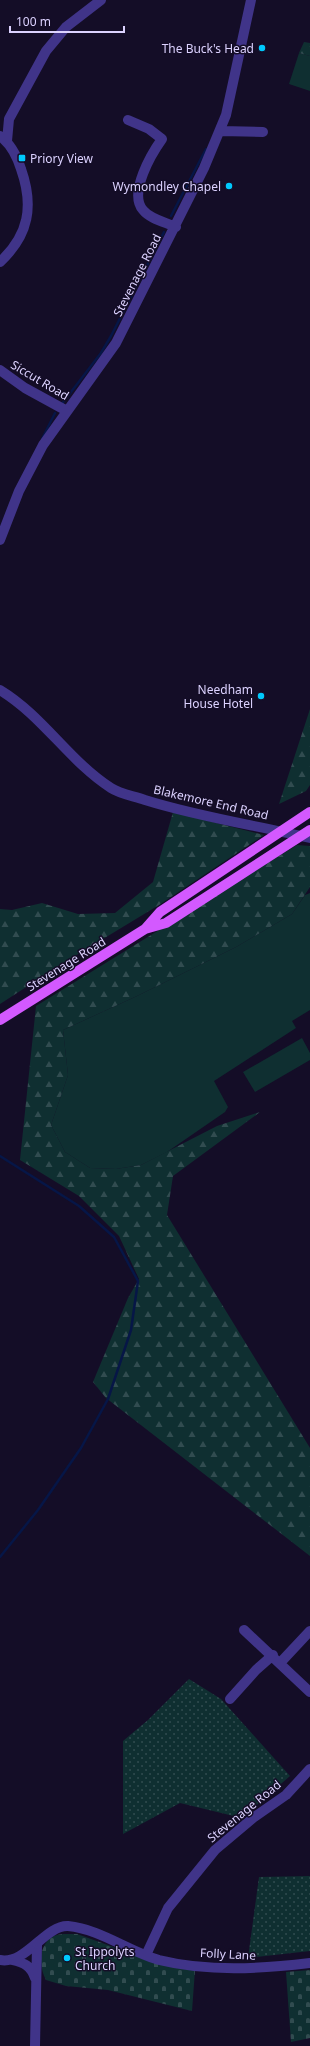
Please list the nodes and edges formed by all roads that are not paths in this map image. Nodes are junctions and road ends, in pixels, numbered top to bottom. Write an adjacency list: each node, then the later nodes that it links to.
1 (101, 0): 4 (street)
2 (251, 0): 5 (street, Stevenage Road)
3 (128, 120): 8 (street)
4 (4, 121): 7 (street)
5 (221, 131): 6 (street); 8 (street, Stevenage Road)
6 (263, 132)
7 (4, 138): 9 (street)
8 (176, 227): 11 (street, Stevenage Road)
9 (0, 262)
10 (0, 370): 11 (street, Siccut Road)
11 (67, 411): 12 (street, Stevenage Road)
12 (0, 540)
13 (0, 690): 16 (street, Blakemore End Road)
14 (310, 812): 17 (main road)
15 (310, 830): 17 (main road)
16 (310, 838)
17 (145, 929): 18 (main road, Stevenage Road)
18 (0, 1020)
19 (244, 1630): 21 (street)
20 (310, 1631): 22 (street)
21 (273, 1655): 22 (street); 24 (street)
22 (280, 1663): 23 (street)
23 (310, 1692)
24 (230, 1699)
25 (310, 1769): 27 (street, Stevenage Road)
26 (37, 1945): 27 (street, Folly Lane); 29 (street, Folly Lane); 31 (street)
27 (146, 1955): 30 (street, Folly Lane)
28 (0, 1960): 29 (street)
29 (12, 1960): 31 (street)
30 (310, 1963)
31 (36, 1980): 32 (street)
32 (34, 2046)

